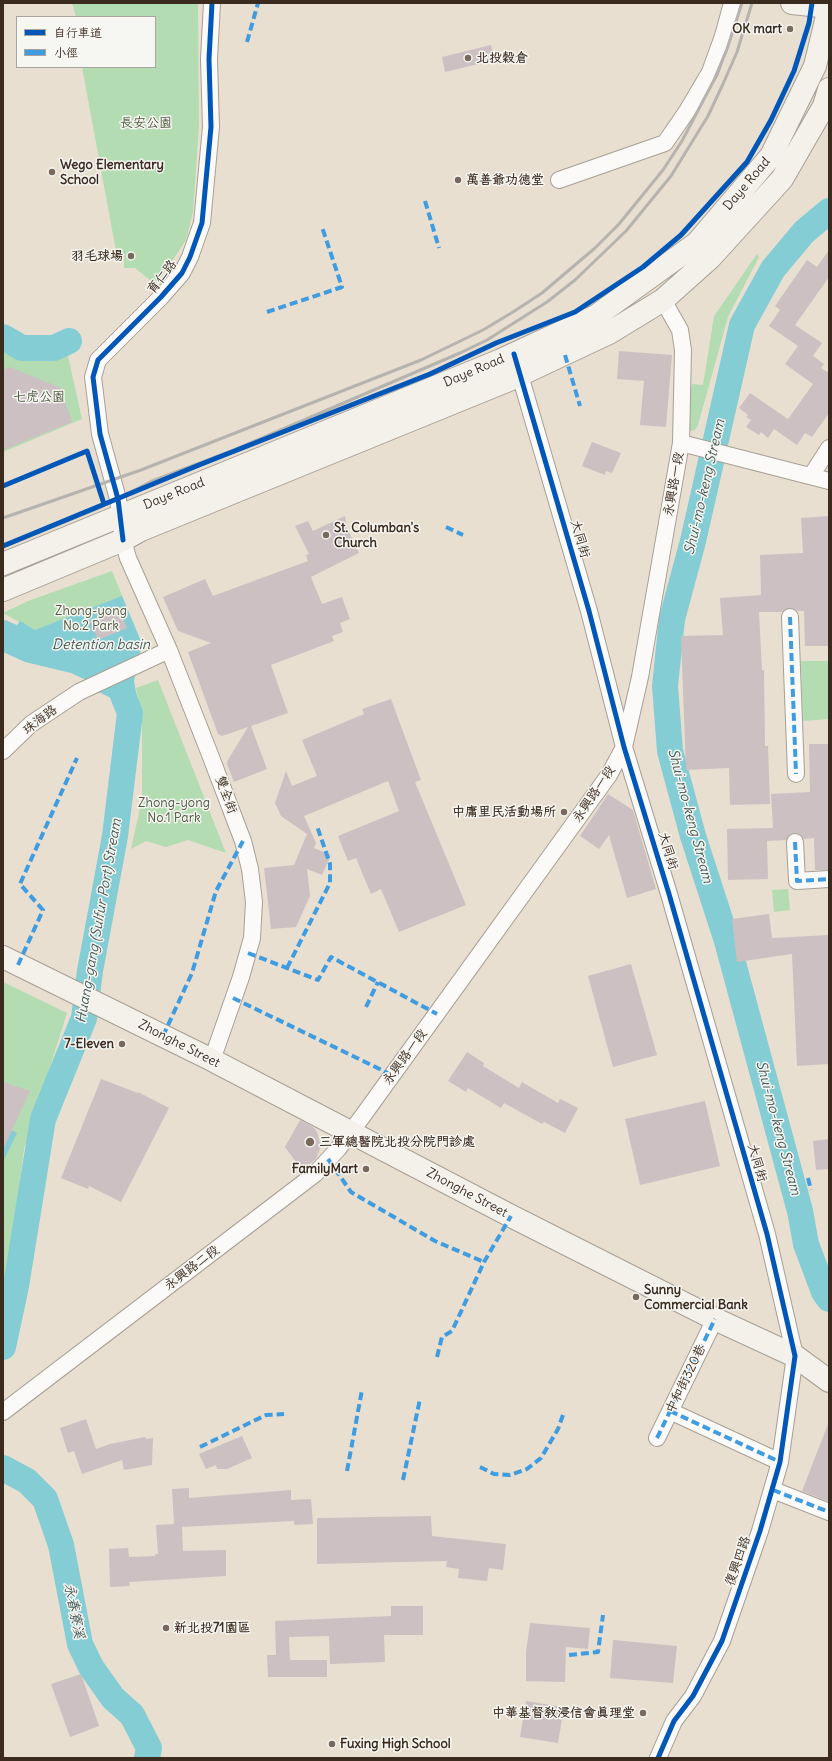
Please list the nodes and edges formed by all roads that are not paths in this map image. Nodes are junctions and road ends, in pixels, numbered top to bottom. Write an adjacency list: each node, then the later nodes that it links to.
1 (212, 3): 14 (street, 育仁路)
2 (732, 3): 6 (street)
3 (792, 3): 4 (main road)
4 (829, 8): 8 (main road, Daye Road)
5 (829, 89): 7 (main road, Daye Road)
6 (559, 180)
7 (663, 300): 9 (main road, Daye Road); 10 (street, 永興路一段)
8 (514, 354): 9 (street, 大同街); 14 (main road, Daye Road)
9 (520, 375): 15 (main road, Daye Road); 20 (street, 大同街)
10 (685, 444): 12 (street); 20 (street, 永興路一段)
11 (829, 448): 12 (street)
12 (811, 476): 13 (street)
13 (829, 481)
14 (120, 516): 15 (street, 育仁路); 16 (main road, Daye Road)
15 (123, 540): 17 (main road, Daye Road); 19 (street, 雙全街)
16 (3, 564)
17 (3, 590)
18 (790, 617): 22 (street)
19 (169, 650): 21 (street, 珠海路); 26 (street, 雙全街)
20 (624, 747): 27 (street, 永興路一段); 29 (street, 大同街)
21 (3, 751)
22 (796, 774)
23 (795, 842): 24 (street)
24 (829, 879)
25 (3, 957): 26 (main road, Zhonghe Street)
26 (212, 1060): 27 (main road, Zhonghe Street)
27 (350, 1133): 28 (main road, Zhonghe Street); 31 (street, 永興路二段)
28 (715, 1319): 29 (main road, Zhonghe Street); 32 (street, 中和街320巷)
29 (795, 1356): 30 (main road, Zhonghe Street); 34 (street, 復興四路)
30 (829, 1381)
31 (5, 1410)
32 (670, 1411): 33 (street, 中和街320巷); 34 (street)
33 (657, 1438)
34 (780, 1462): 35 (street, 復興四路)
35 (772, 1490): 36 (street); 37 (street, 復興四路)
36 (829, 1512)
37 (658, 1758)

